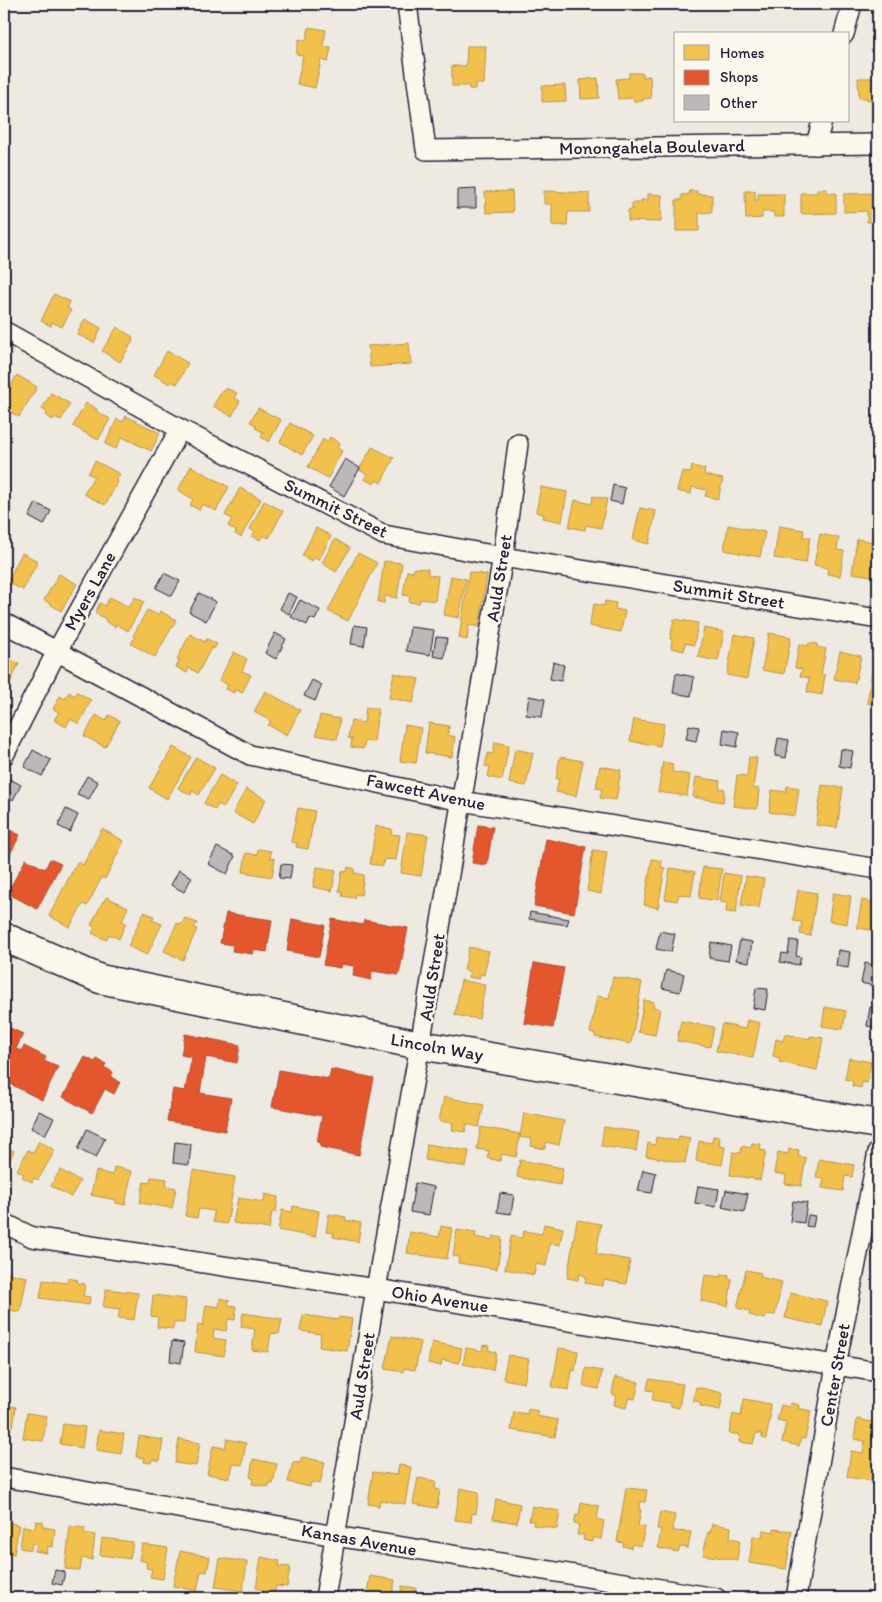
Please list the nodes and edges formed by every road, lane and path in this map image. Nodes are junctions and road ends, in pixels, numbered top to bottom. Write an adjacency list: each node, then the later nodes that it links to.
1 (407, 4): 6 (street, Monongahela Boulevard)
2 (852, 4): 3 (street)
3 (845, 32)
4 (822, 122): 6 (street)
5 (878, 144): 6 (street, Monongahela Boulevard)
6 (816, 145)
7 (4, 331): 8 (street, Summit Street)
8 (180, 429): 10 (street, Summit Street); 13 (street, Myers Lane)
9 (518, 444): 10 (street, Auld Street)
10 (503, 557): 11 (street, Summit Street); 15 (street, Auld Street)
11 (878, 619)
12 (4, 623): 13 (street, Fawcett Avenue)
13 (56, 651): 14 (street, Myers Lane); 15 (street, Fawcett Avenue)
14 (4, 755)
15 (461, 801): 16 (street, Fawcett Avenue); 18 (street, Auld Street)
16 (878, 869)
17 (4, 937): 18 (main road, Lincoln Way)
18 (420, 1045): 19 (main road, Lincoln Way); 22 (street, Auld Street)
19 (878, 1124)
20 (878, 1152): 23 (street, Center Street)
21 (4, 1222): 22 (street, Ohio Avenue)
22 (376, 1289): 23 (street, Ohio Avenue); 26 (street, Auld Street)
23 (836, 1365): 24 (street, Ohio Avenue); 29 (street, Center Street)
24 (878, 1372)
25 (4, 1477): 26 (street, Kansas Avenue)
26 (335, 1536): 27 (street, Auld Street); 28 (street, Kansas Avenue)
27 (325, 1598)
28 (716, 1598)
29 (796, 1598)

